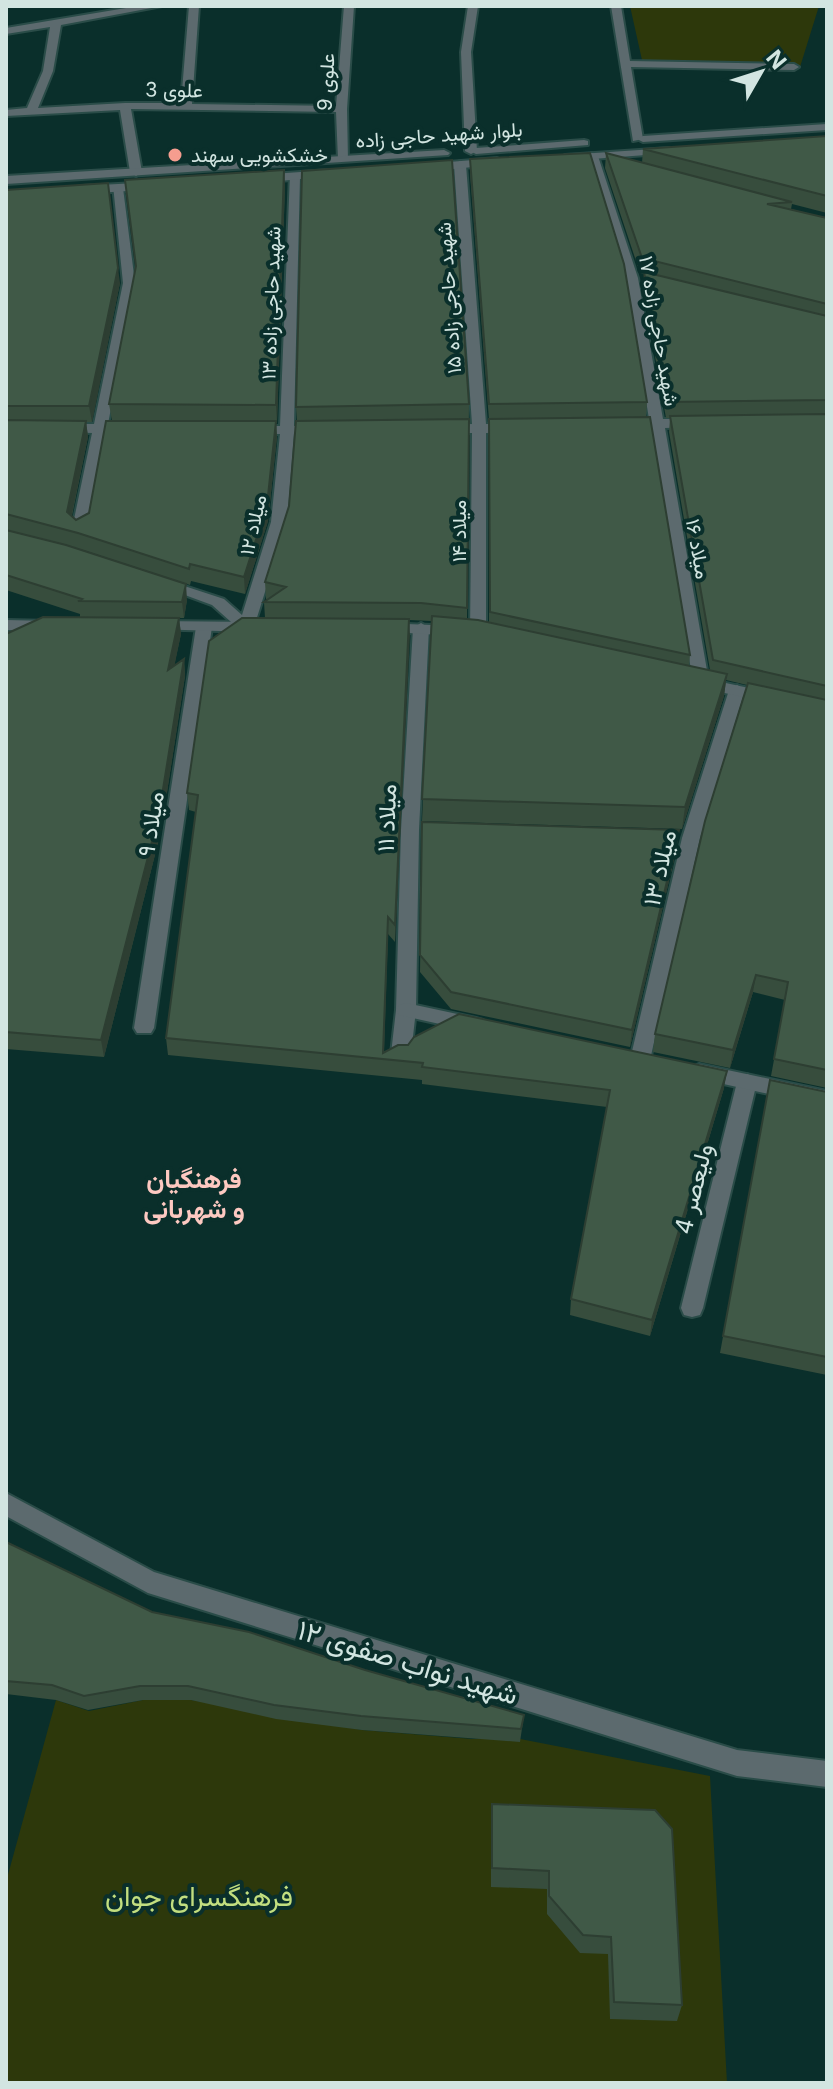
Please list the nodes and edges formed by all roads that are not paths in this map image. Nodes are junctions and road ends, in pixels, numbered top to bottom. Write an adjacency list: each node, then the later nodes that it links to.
1 (157, 6): 6 (street)
2 (194, 6): 11 (street)
3 (349, 6): 12 (street, علوی 9)
4 (473, 6): 20 (street)
5 (616, 6): 8 (street)
6 (56, 22): 7 (street); 13 (street)
7 (10, 27)
8 (625, 64): 9 (street); 16 (street)
9 (794, 67)
10 (125, 106): 11 (street, علوی 3); 13 (street, علوی 3); 27 (street)
11 (186, 108): 12 (street, علوی 3)
12 (341, 109): 22 (street, علوی 9)
13 (31, 111): 14 (street, علوی 3)
14 (6, 113)
15 (827, 127): 16 (street)
16 (637, 139): 17 (street); 21 (street)
17 (621, 140)
18 (827, 140): 21 (street, بلوار شهید حاجی زاده)
19 (592, 149): 20 (street, بلوار شهید حاجی زاده); 21 (street, بلوار شهید حاجی زاده); 23 (street, بلوار شهید حاجی زاده); 25 (street); 35 (street, شهید حاجی زاده ۱۷)
20 (471, 151): 22 (street, بلوار شهید حاجی زاده)
21 (644, 152): 24 (street)
22 (344, 159): 27 (street, بلوار شهید حاجی زاده)
23 (460, 165): 26 (street, بلوار شهید حاجی زاده); 45 (street, شهید حاجی زاده ۱۵)
24 (654, 166)
25 (636, 167)
26 (369, 171)
27 (136, 172): 31 (street, بلوار شهید حاجی زاده)
28 (339, 173): 29 (street, بلوار شهید حاجی زاده)
29 (294, 177): 30 (street, بلوار شهید حاجی زاده); 47 (street, شهید حاجی زاده ۱۳)
30 (250, 179)
31 (6, 180)
32 (161, 185): 33 (street)
33 (117, 188): 34 (street); 42 (street)
34 (69, 191)
35 (632, 278): 36 (street); 37 (street, شهید حاجی زاده ۱۷)
36 (647, 282)
37 (655, 423): 38 (street); 39 (street); 59 (street, میلاد ۱۶)
38 (718, 423)
39 (607, 425)
40 (527, 427): 45 (street)
41 (53, 428): 42 (street)
42 (101, 428): 43 (street); 49 (street)
43 (147, 429)
44 (431, 429): 45 (street)
45 (479, 429): 58 (street, میلاد ۱۴)
46 (241, 430): 47 (street)
47 (287, 430): 48 (street); 55 (street, میلاد ۱۲)
48 (335, 430)
49 (80, 529)
50 (146, 578): 55 (street)
51 (6, 625): 52 (street)
52 (67, 626)
53 (143, 626): 54 (street)
54 (204, 627): 55 (street); 62 (street, میلاد ۹)
55 (246, 627): 56 (street)
56 (268, 627)
57 (360, 628): 58 (street)
58 (421, 628): 61 (street, میلاد ۱۱)
59 (737, 690): 60 (street); 65 (street, میلاد ۱۳)
60 (827, 710)
61 (406, 1010): 63 (street); 64 (street, میلاد ۱۱)
62 (144, 1028)
63 (500, 1030)
64 (401, 1054)
65 (640, 1060)
66 (686, 1069): 67 (street)
67 (747, 1082): 68 (street); 69 (street, ولیعصر 4)
68 (827, 1099)
69 (692, 1308)
70 (6, 1504): 71 (street, شهید نواب صفوی ۱۲)
71 (827, 1774)

